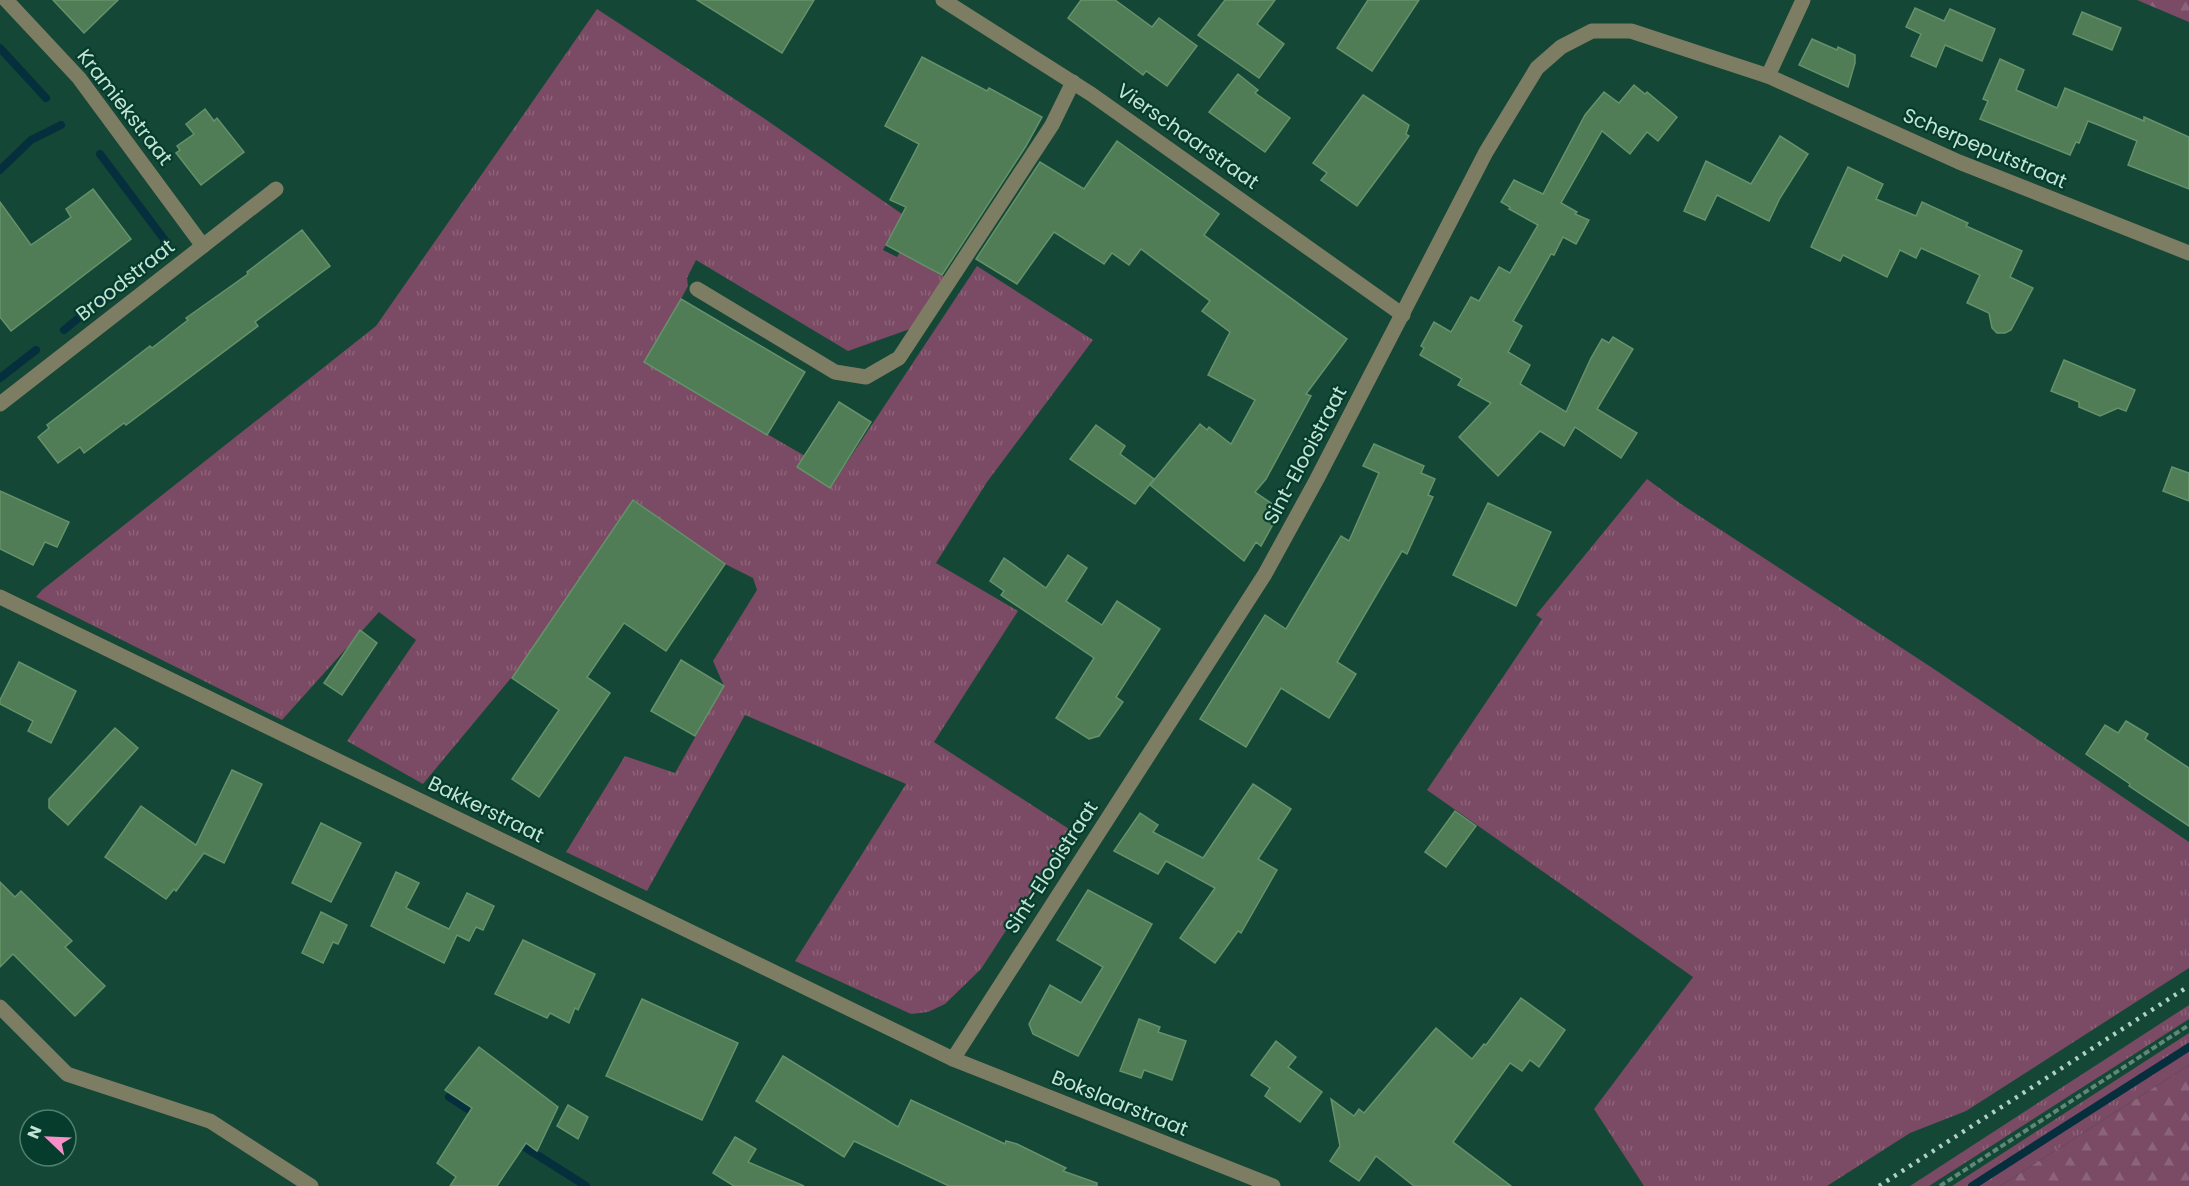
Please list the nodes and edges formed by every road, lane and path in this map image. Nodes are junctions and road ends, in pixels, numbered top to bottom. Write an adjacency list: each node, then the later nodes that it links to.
1 (6, 0): 7 (street, Kramiekstraat)
2 (943, 0): 5 (street, Vierschaarstraat)
3 (1803, 0): 4 (street)
4 (1768, 76): 8 (street, Scherpeputstraat); 10 (street, Sint-Elooistraat)
5 (1073, 82): 9 (street); 10 (street, Vierschaarstraat)
6 (276, 189): 7 (street, Broodstraat)
7 (203, 246): 11 (street, Broodstraat)
8 (2189, 253)
9 (697, 290)
10 (1403, 315): 15 (street, Sint-Elooistraat)
11 (0, 404)
12 (0, 597): 15 (street, Bakkerstraat)
13 (0, 1007): 16 (street)
14 (2189, 1026): 18 (path)
15 (953, 1059): 17 (street, Bokslaarstraat)
16 (311, 1186)
17 (1272, 1186)
18 (1940, 1186)

